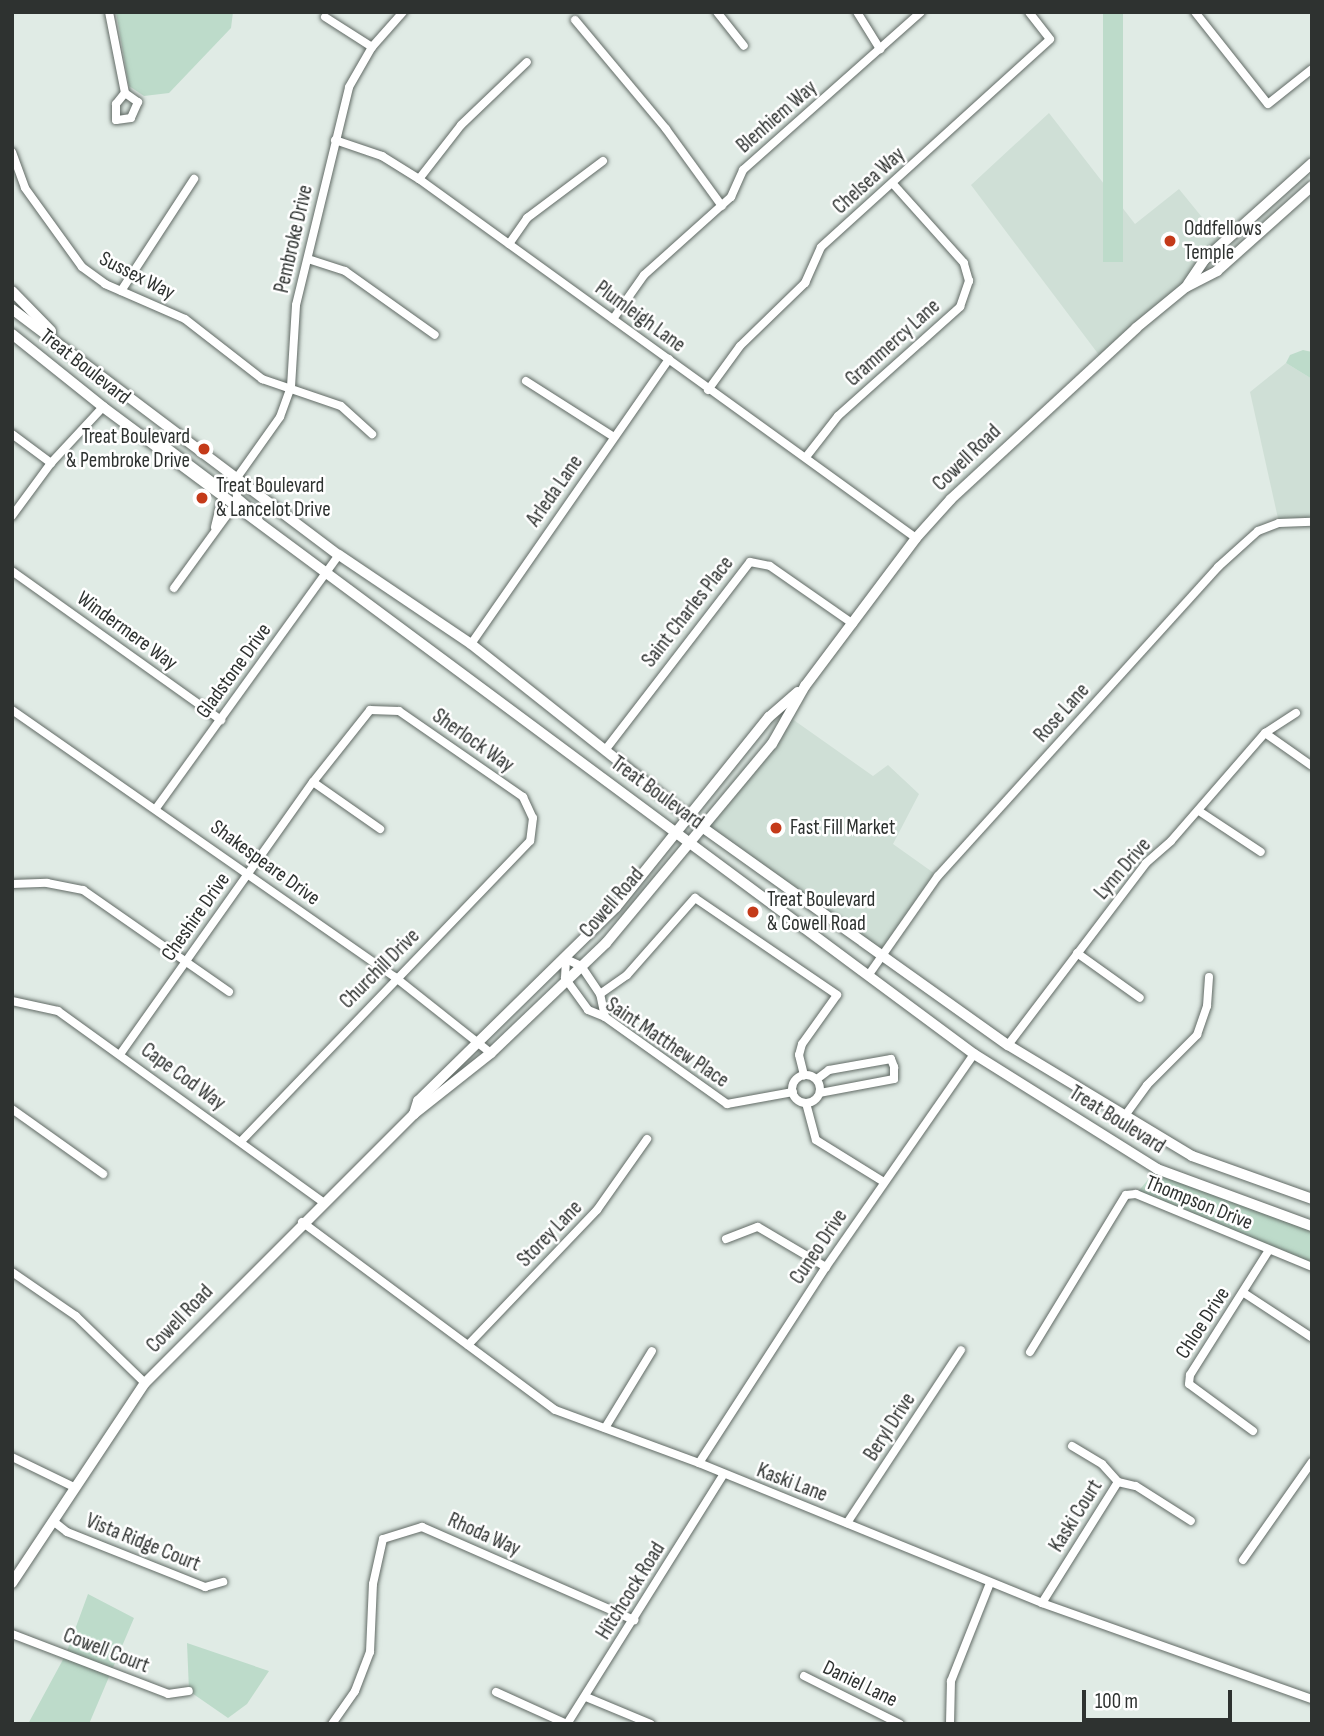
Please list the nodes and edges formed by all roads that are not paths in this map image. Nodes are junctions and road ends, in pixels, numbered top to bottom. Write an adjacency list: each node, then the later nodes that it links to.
1 (108, 12): 15 (street)
2 (403, 12): 11 (street, Pembroke Drive)
3 (717, 12): 10 (street)
4 (857, 12): 12 (street)
5 (921, 12): 12 (street, Blenhiem Way)
6 (1029, 12): 22 (street, Chelsea Way)
7 (1195, 12): 14 (street)
8 (325, 17): 11 (street)
9 (575, 20): 24 (street)
10 (744, 46)
11 (372, 47): 16 (street, Pembroke Drive)
12 (880, 49): 24 (street, Blenhiem Way)
13 (527, 62): 21 (street)
14 (1312, 69)
15 (125, 93)
16 (335, 140): 21 (street, Plumleigh Lane); 26 (street, Pembroke Drive)
17 (12, 152): 29 (street, Sussex Way)
18 (603, 161): 25 (street)
19 (1312, 163): 27 (street, Cowell Road)
20 (194, 178): 29 (street)
21 (419, 179): 25 (street, Plumleigh Lane)
22 (893, 184): 38 (street, Chelsea Way); 44 (street, Grammercy Lane)
23 (1312, 186): 27 (street, Cowell Road)
24 (722, 206): 31 (street, Blenhiem Way)
25 (509, 244): 31 (street, Plumleigh Lane)
26 (308, 259): 33 (street); 37 (street, Pembroke Drive)
27 (1186, 287): 53 (street, Cowell Road)
28 (12, 291): 35 (main road)
29 (121, 291): 37 (street, Sussex Way)
30 (12, 309): 35 (main road, Treat Boulevard)
31 (613, 319): 34 (street, Plumleigh Lane)
32 (12, 334): 39 (main road, Treat Boulevard)
33 (435, 335)
34 (669, 359): 38 (street, Plumleigh Lane); 43 (street, Arleda Lane)
35 (82, 363): 46 (main road, Treat Boulevard)
36 (526, 381): 43 (street)
37 (291, 387): 41 (street, Sussex Way); 46 (street, Pembroke Drive)
38 (708, 390): 44 (street, Plumleigh Lane)
39 (103, 407): 42 (main road, Treat Boulevard); 45 (street)
40 (12, 434): 45 (street)
41 (372, 434)
42 (141, 435): 46 (street); 47 (main road, Treat Boulevard)
43 (614, 437): 59 (street, Arleda Lane)
44 (806, 457): 53 (street, Plumleigh Lane)
45 (51, 463): 49 (street)
46 (236, 479): 50 (street); 54 (main road, Treat Boulevard)
47 (223, 495): 48 (main road, Treat Boulevard); 52 (street)
48 (235, 503): 50 (main road, Treat Boulevard); 52 (street)
49 (12, 516)
50 (259, 522): 56 (main road, Treat Boulevard)
51 (1312, 522): 81 (street, Rose Lane)
52 (215, 527): 57 (street)
53 (916, 538): 58 (street, Cowell Road)
54 (339, 555): 56 (street, Gladstone Drive); 59 (main road, Treat Boulevard)
55 (12, 571): 64 (street, Windermere Way)
56 (326, 573): 64 (street, Gladstone Drive); 75 (main road, Treat Boulevard)
57 (174, 588)
58 (853, 624): 60 (street, Cowell Road); 66 (street, Saint Charles Place)
59 (471, 644): 66 (main road, Treat Boulevard)
60 (805, 686): 71 (street, Cowell Road); 73 (street, Cowell Road)
61 (380, 708): 68 (street, Cheshire Drive); 72 (street, Sherlock Way)
62 (12, 710): 69 (street, Shakespeare Drive)
63 (1296, 713): 65 (street, Lynn Drive)
64 (221, 720): 69 (street, Gladstone Drive)
65 (1265, 733): 67 (street); 70 (street, Lynn Drive)
66 (606, 749): 71 (main road, Treat Boulevard)
67 (1312, 766)
68 (313, 782): 74 (street); 78 (street, Cheshire Drive)
69 (157, 807): 78 (street, Shakespeare Drive)
70 (1199, 811): 77 (street); 80 (street, Lynn Drive)
71 (689, 816): 73 (main road, Treat Boulevard); 75 (street, Cowell Road)
72 (533, 818): 87 (street, Churchill Drive)
73 (702, 827): 76 (street, Cowell Road); 81 (main road, Treat Boulevard)
74 (380, 829)
75 (676, 832): 76 (main road, Treat Boulevard); 82 (street, Cowell Road)
76 (689, 841): 84 (street, Cowell Road); 85 (main road, Treat Boulevard)
77 (1261, 852)
78 (248, 873): 83 (street, Cheshire Drive); 87 (street, Shakespeare Drive)
79 (12, 884): 83 (street)
80 (1077, 953): 91 (street); 95 (street, Lynn Drive)
81 (882, 956): 85 (street, Rose Lane); 95 (main road, Treat Boulevard)
82 (566, 959): 84 (street); 88 (street); 94 (street, Cowell Road)
83 (185, 963): 89 (street); 97 (street, Cheshire Drive)
84 (581, 966): 88 (street, Cowell Road); 90 (street, Saint Matthew Place)
85 (870, 974): 98 (main road, Treat Boulevard)
86 (1209, 976): 106 (street)
87 (395, 977): 94 (street, Shakespeare Drive); 108 (street, Churchill Drive)
88 (565, 978): 93 (street, Saint Matthew Place); 96 (street, Cowell Road)
89 (229, 992)
90 (600, 994): 93 (street); 99 (street)
91 (1140, 998)
92 (12, 1001): 97 (street, Cape Cod Way)
93 (605, 1017): 101 (street, Saint Matthew Place)
94 (478, 1041): 96 (street, Shakespeare Drive); 105 (street, Cowell Road)
95 (1008, 1045): 106 (main road, Treat Boulevard)
96 (491, 1053): 105 (street, Cowell Road)
97 (121, 1054): 108 (street, Cape Cod Way)
98 (974, 1054): 110 (street, Cuneo Drive); 114 (main road, Treat Boulevard)
99 (804, 1075): 100 (street); 101 (street)
100 (817, 1079): 102 (street); 102 (street)
101 (793, 1092): 103 (street)
102 (820, 1093): 103 (street)
103 (806, 1102): 110 (street)
104 (12, 1109): 109 (street)
105 (414, 1114): 112 (street, Cowell Road)
106 (1124, 1117): 111 (main road, Treat Boulevard)
107 (646, 1139): 122 (street, Storey Lane)
108 (241, 1141): 112 (street, Cape Cod Way)
109 (103, 1174)
110 (884, 1182): 117 (street, Cuneo Drive)
111 (1312, 1199)
112 (323, 1202): 113 (street, Cowell Road)
113 (302, 1222): 122 (street, Kaski Lane); 126 (street, Cowell Road)
114 (1312, 1226)
115 (726, 1239): 117 (street)
116 (1269, 1250): 118 (street, Thompson Drive); 120 (street, Chloe Drive); 125 (street, Thompson Drive)
117 (826, 1267): 131 (street, Cuneo Drive)
118 (1312, 1267)
119 (12, 1272): 126 (street)
120 (1244, 1293): 121 (street); 128 (street, Chloe Drive)
121 (1311, 1336)
122 (468, 1345): 127 (street, Kaski Lane)
123 (961, 1350): 138 (street, Beryl Drive)
124 (652, 1351): 127 (street)
125 (1030, 1352)
126 (145, 1382): 135 (street, Cowell Road)
127 (605, 1428): 131 (street, Kaski Lane)
128 (1253, 1431)
129 (1072, 1446): 134 (street)
130 (12, 1457): 135 (street)
131 (699, 1462): 133 (street, Kaski Lane)
132 (1312, 1462): 139 (street)
133 (723, 1475): 138 (street, Kaski Lane); 144 (street, Hitchcock Road)
134 (1118, 1482): 137 (street, Kaski Court); 143 (street, Kaski Court)
135 (74, 1487): 136 (street, Cowell Road)
136 (53, 1521): 140 (street, Vista Ridge Court); 141 (street, Cowell Road)
137 (1191, 1521)
138 (847, 1523): 142 (street, Kaski Lane)
139 (1244, 1560)
140 (223, 1582)
141 (12, 1583)
142 (990, 1583): 143 (street, Kaski Lane); 155 (street)
143 (1042, 1603): 150 (street, Kaski Lane)
144 (634, 1620): 149 (street, Hitchcock Road); 151 (street, Rhoda Way)
145 (12, 1634): 147 (street, Cowell Court)
146 (804, 1676): 154 (street, Daniel Lane)
147 (189, 1691)
148 (496, 1692): 152 (street)
149 (586, 1697): 152 (street, Hitchcock Road); 153 (street)
150 (1312, 1699)
151 (332, 1724)
152 (567, 1724)
153 (651, 1724)
154 (900, 1724)
155 (950, 1724)

